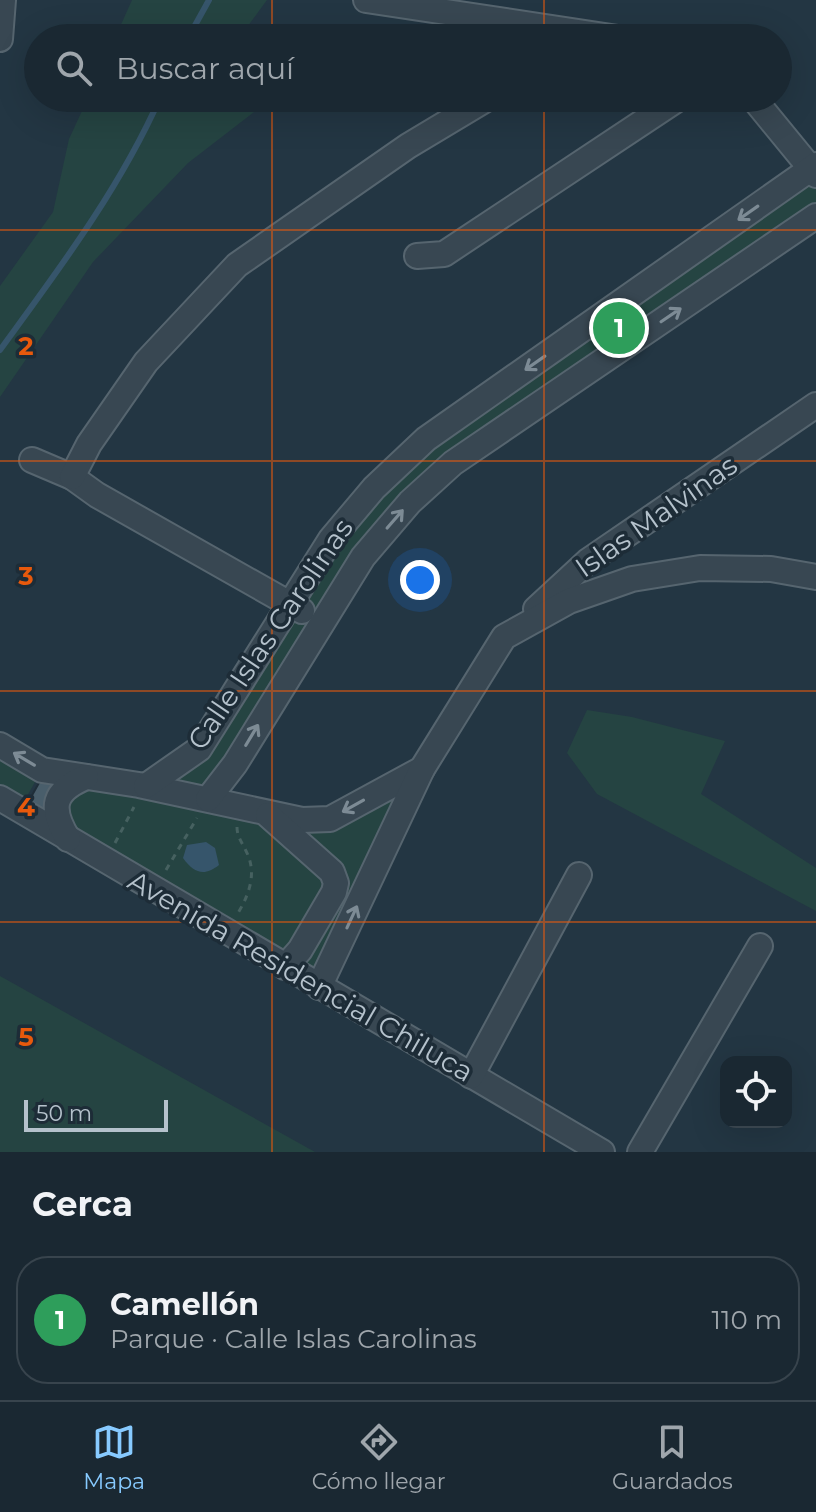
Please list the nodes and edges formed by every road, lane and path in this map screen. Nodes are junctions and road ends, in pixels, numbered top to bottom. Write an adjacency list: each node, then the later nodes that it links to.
1 (3, 0): 4 (street)
2 (366, 0): 3 (street)
3 (471, 24)
4 (0, 39)
5 (465, 112): 13 (street)
6 (658, 112): 10 (street)
7 (765, 112): 8 (street)
8 (815, 169): 15 (street, Calle Islas Carolinas, one-way to 15)
9 (816, 216): 16 (street, Calle Islas Carolinas, one-way to 9)
10 (417, 256)
11 (816, 405): 17 (street, Islas Malvinas)
12 (32, 460): 13 (street)
13 (72, 477): 15 (street)
14 (816, 577): 17 (street)
15 (291, 604): 16 (street); 21 (street, Calle Islas Carolinas)
16 (320, 624): 23 (street, Calle Islas Carolinas, one-way to 16)
17 (504, 637): 19 (street)
18 (0, 745): 20 (street, one-way to 18)
19 (422, 769): 24 (street, one-way to 24); 32 (street, one-way to 19)
20 (86, 777): 21 (street); 25 (street)
21 (146, 786): 23 (street); 26 (path)
22 (0, 798): 25 (street, Avenida Residencial Chiluca)
23 (208, 799): 24 (street); 28 (path)
24 (256, 812): 29 (path); 31 (street)
25 (68, 839): 26 (street, Avenida Residencial Chiluca)
26 (105, 861): 28 (street, Avenida Residencial Chiluca)
27 (579, 875): 33 (street)
28 (154, 890): 29 (street, Avenida Residencial Chiluca)
29 (226, 933): 31 (street, Avenida Residencial Chiluca)
30 (760, 946): 35 (street)
31 (285, 967): 32 (street, Avenida Residencial Chiluca)
32 (319, 987): 33 (street, Avenida Residencial Chiluca)
33 (471, 1076): 34 (street, Avenida Residencial Chiluca)
34 (602, 1152)
35 (640, 1152)

